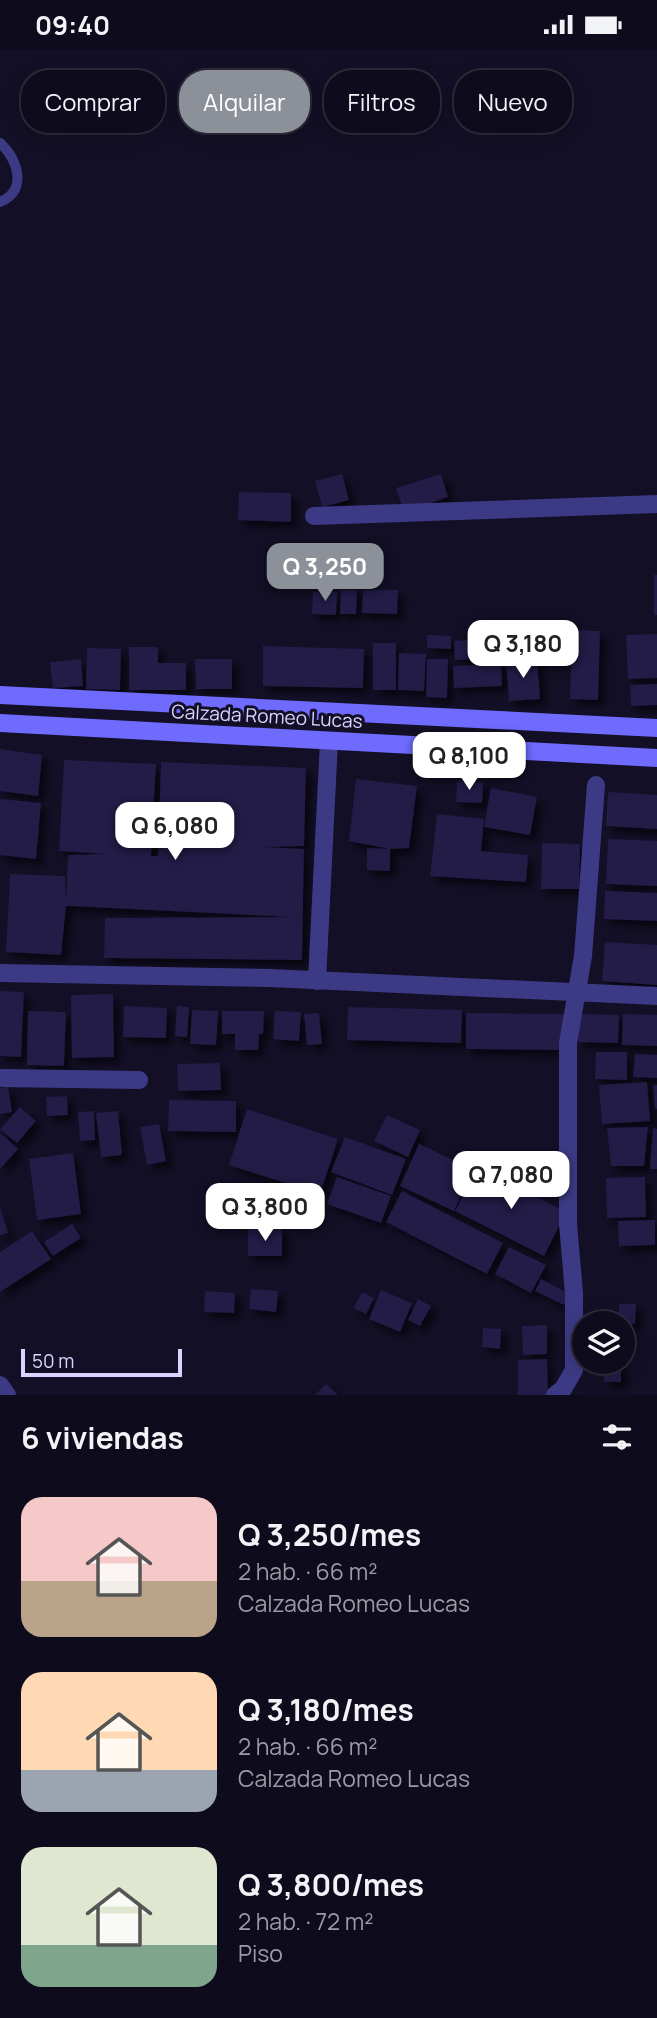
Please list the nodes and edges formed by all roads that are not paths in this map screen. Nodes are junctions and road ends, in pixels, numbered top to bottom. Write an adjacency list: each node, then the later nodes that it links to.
1 (0, 143): 2 (lane)
2 (0, 202)
3 (657, 503): 4 (street)
4 (314, 516)
5 (0, 695): 7 (street, Calzada Romeo Lucas)
6 (0, 723): 8 (street, Calzada Romeo Lucas)
7 (657, 728)
8 (329, 741): 9 (street, Calzada Romeo Lucas); 12 (street)
9 (657, 758)
10 (596, 785): 13 (street)
11 (0, 973): 12 (street)
12 (317, 981): 13 (street)
13 (577, 995): 14 (street); 19 (street)
14 (657, 996)
15 (0, 1078): 16 (street)
16 (139, 1080)
17 (0, 1385): 18 (street)
18 (7, 1395)
19 (555, 1395)

